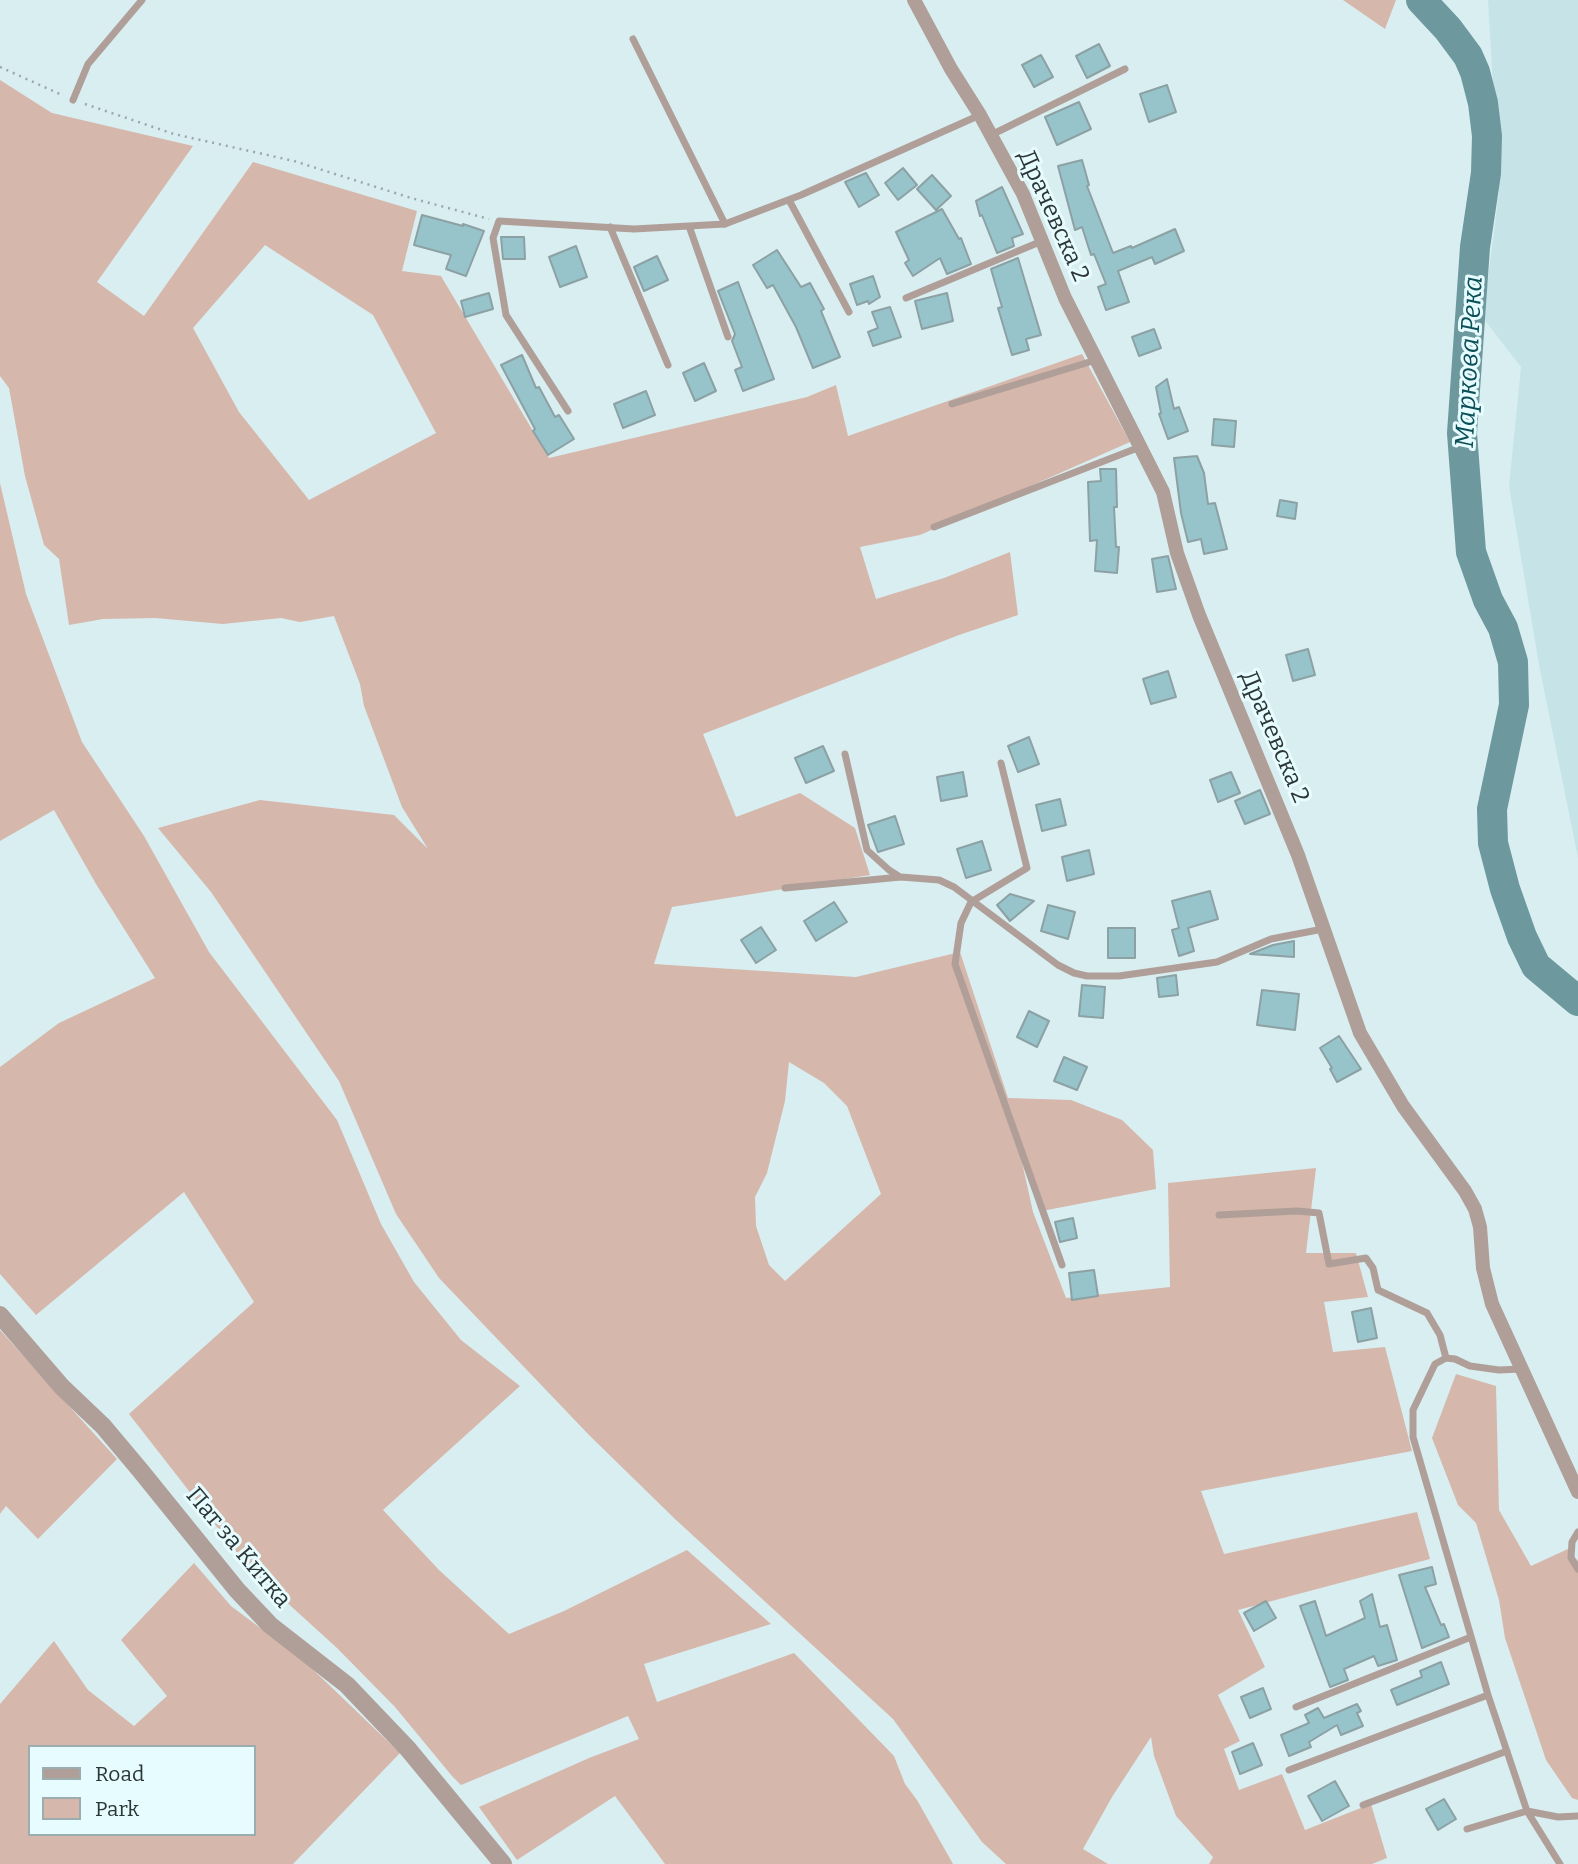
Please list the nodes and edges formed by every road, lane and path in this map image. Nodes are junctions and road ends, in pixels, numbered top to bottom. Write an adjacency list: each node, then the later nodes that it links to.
1 (142, 0): 6 (lane)
2 (914, 0): 7 (street, Драчевска 2)
3 (633, 39): 11 (lane)
4 (0, 67): 6 (path)
5 (1125, 69): 8 (lane)
6 (73, 100): 10 (path)
7 (979, 115): 8 (street, Драчевска 2); 9 (lane)
8 (990, 135): 14 (street, Драчевска 2)
9 (789, 200): 11 (lane); 16 (lane)
10 (499, 222): 13 (lane); 21 (lane)
11 (725, 225): 12 (lane)
12 (689, 226): 13 (lane); 17 (lane)
13 (610, 227): 19 (lane)
14 (1042, 241): 15 (lane); 18 (street, Драчевска 2)
15 (906, 298)
16 (849, 312)
17 (728, 337)
18 (1097, 360): 20 (lane); 22 (street, Драчевска 2)
19 (668, 366)
20 (952, 404)
21 (568, 411)
22 (1141, 447): 23 (lane); 29 (street, Драчевска 2)
23 (934, 527)
24 (845, 754): 26 (lane)
25 (1001, 763): 28 (lane)
26 (901, 877): 27 (lane); 28 (lane)
27 (785, 888)
28 (971, 902): 29 (lane); 31 (lane)
29 (1324, 929): 34 (street, Драчевска 2)
30 (1219, 1215): 33 (lane)
31 (1062, 1265)
32 (0, 1315): 47 (street, Пат за Китка)
33 (1446, 1358): 34 (lane); 38 (lane)
34 (1521, 1369): 35 (street, Драчевска 2)
35 (1578, 1492)
36 (1578, 1532): 37 (lane)
37 (1578, 1569)
38 (1471, 1637): 39 (lane); 40 (lane)
39 (1488, 1695): 41 (lane); 42 (lane)
40 (1296, 1707)
41 (1507, 1751): 43 (lane); 44 (lane)
42 (1289, 1770)
43 (1363, 1805)
44 (1527, 1811): 45 (lane); 46 (lane); 48 (lane)
45 (1578, 1816)
46 (1467, 1829)
47 (503, 1864)
48 (1560, 1864)

